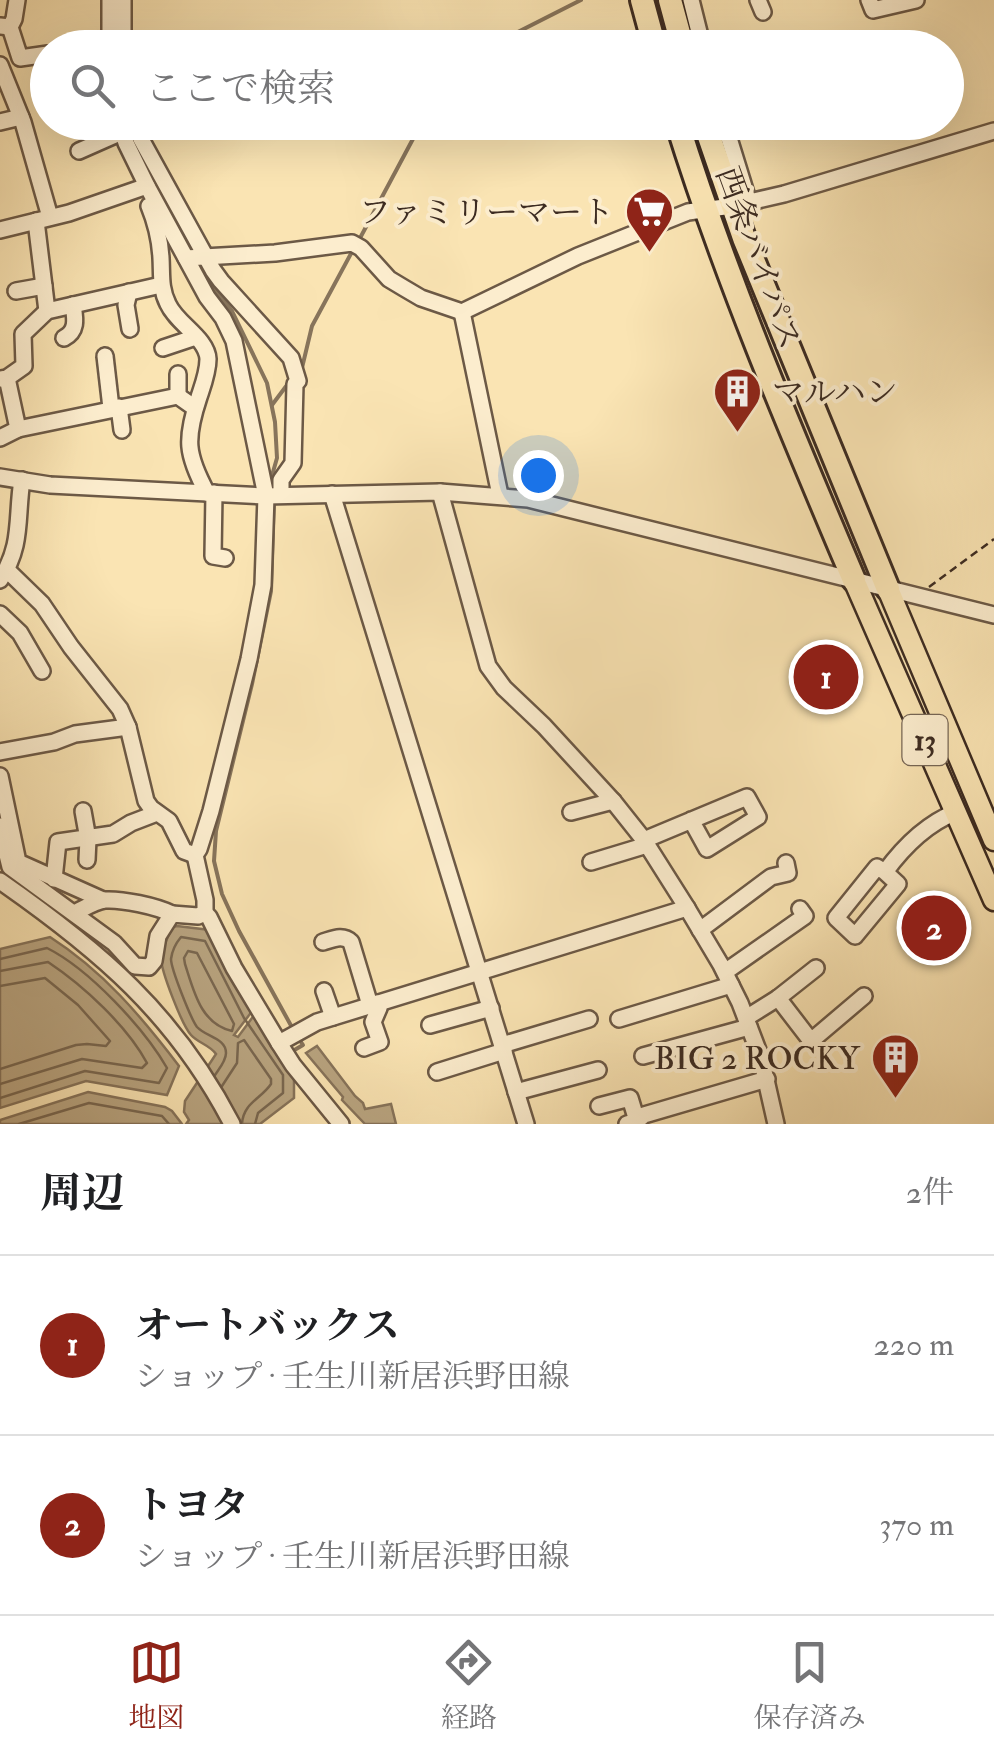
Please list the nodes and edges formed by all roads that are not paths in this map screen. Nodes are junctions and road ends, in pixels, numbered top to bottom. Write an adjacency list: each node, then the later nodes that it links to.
1 (17, 0): 9 (street)
2 (110, 0): 10 (street)
3 (123, 0): 11 (street)
4 (642, 0): 12 (highway)
5 (670, 0): 13 (highway)
6 (692, 0): 14 (street)
7 (869, 0): 8 (street)
8 (909, 1)
9 (5, 26): 15 (street)
10 (110, 30)
11 (123, 30)
12 (650, 30)
13 (678, 30)
14 (699, 30)
15 (30, 57)
16 (0, 64): 17 (street)
17 (21, 117): 18 (street); 30 (street)
18 (0, 122)
19 (994, 132): 28 (street)
20 (100, 140): 26 (street)
21 (129, 140): 27 (street)
22 (141, 140): 32 (street)
23 (682, 140): 29 (highway, 西条バイパス)
24 (712, 140): 28 (highway, 西条バイパス)
25 (728, 140): 28 (street)
26 (80, 151)
27 (144, 187): 30 (street); 32 (street); 33 (street)
28 (740, 204): 29 (street); 63 (highway, 西条バイパス)
29 (704, 210): 39 (street); 62 (highway, 西条バイパス)
30 (43, 219): 31 (street); 34 (street)
31 (0, 230)
32 (195, 257): 39 (street); 59 (street); 59 (street)
33 (161, 284): 36 (street); 41 (street)
34 (44, 286): 35 (street); 38 (street)
35 (16, 292)
36 (128, 292): 37 (street); 40 (street)
37 (73, 305): 38 (street); 42 (street)
38 (47, 311): 46 (street)
39 (462, 312): 58 (street)
40 (130, 329)
41 (196, 337): 43 (street); 49 (street)
42 (64, 338)
43 (163, 348)
44 (105, 356): 48 (street)
45 (178, 374): 47 (street)
46 (4, 379): 50 (street)
47 (178, 396): 48 (street); 49 (street)
48 (115, 408): 50 (street); 51 (street)
49 (195, 408): 56 (street)
50 (18, 429): 52 (street)
51 (122, 430)
52 (0, 438)
53 (0, 476): 54 (street)
54 (22, 480): 56 (street); 61 (street)
55 (440, 492): 57 (street); 58 (street); 70 (street)
56 (210, 493): 59 (street); 60 (street)
57 (332, 494): 59 (street); 103 (street)
58 (500, 495): 62 (street)
59 (274, 496): 81 (street)
60 (212, 551)
61 (3, 575): 67 (street)
62 (854, 580): 63 (street); 73 (main road, 13)
63 (888, 590): 65 (street); 79 (main road, 13)
64 (0, 614): 66 (street)
65 (994, 615)
66 (42, 671)
67 (128, 728): 68 (street); 74 (street)
68 (0, 752)
69 (0, 776): 87 (street)
70 (613, 800): 72 (street); 80 (street)
71 (83, 811): 78 (street)
72 (570, 812)
73 (956, 812): 86 (street); 90 (main road, 13)
74 (157, 814): 77 (street); 81 (street)
75 (691, 820): 80 (street)
76 (0, 826): 94 (street)
77 (112, 834): 78 (street); 82 (street)
78 (88, 839): 83 (street); 87 (street)
79 (994, 840)
80 (646, 842): 84 (street); 92 (street)
81 (194, 854): 95 (street)
82 (112, 855)
83 (87, 860)
84 (590, 862)
85 (786, 863): 99 (street)
86 (885, 872)
87 (54, 879): 89 (street)
88 (0, 880): 126 (street)
89 (104, 900): 94 (street); 97 (street)
90 (994, 900)
91 (646, 901): 98 (street)
92 (687, 908): 98 (street); 99 (street)
93 (800, 909): 104 (street)
94 (74, 913): 97 (street)
95 (205, 913): 97 (street); 115 (street)
96 (602, 913): 100 (street)
97 (172, 914)
98 (650, 920): 100 (street)
99 (700, 930): 104 (street)
100 (608, 932): 103 (street)
101 (323, 942): 108 (street)
102 (816, 968): 107 (street)
103 (479, 971): 108 (street); 109 (street)
104 (728, 978): 112 (street); 113 (street)
105 (324, 991): 110 (street)
106 (864, 996): 107 (street)
107 (778, 998): 113 (street)
108 (374, 1004): 110 (street); 116 (street)
109 (491, 1008): 114 (street); 117 (street)
110 (333, 1017): 115 (street)
111 (589, 1019): 117 (street)
112 (619, 1019)
113 (747, 1022): 118 (street); 121 (street)
114 (430, 1025)
115 (290, 1036): 127 (street)
116 (364, 1048)
117 (503, 1048): 120 (street); 122 (street)
118 (643, 1056)
119 (598, 1070): 122 (street)
120 (438, 1072)
121 (767, 1079): 124 (street); 128 (street)
122 (516, 1092): 125 (street)
123 (600, 1106): 124 (street)
124 (632, 1122)
125 (521, 1123)
126 (232, 1124)
127 (341, 1124)
128 (776, 1124)

